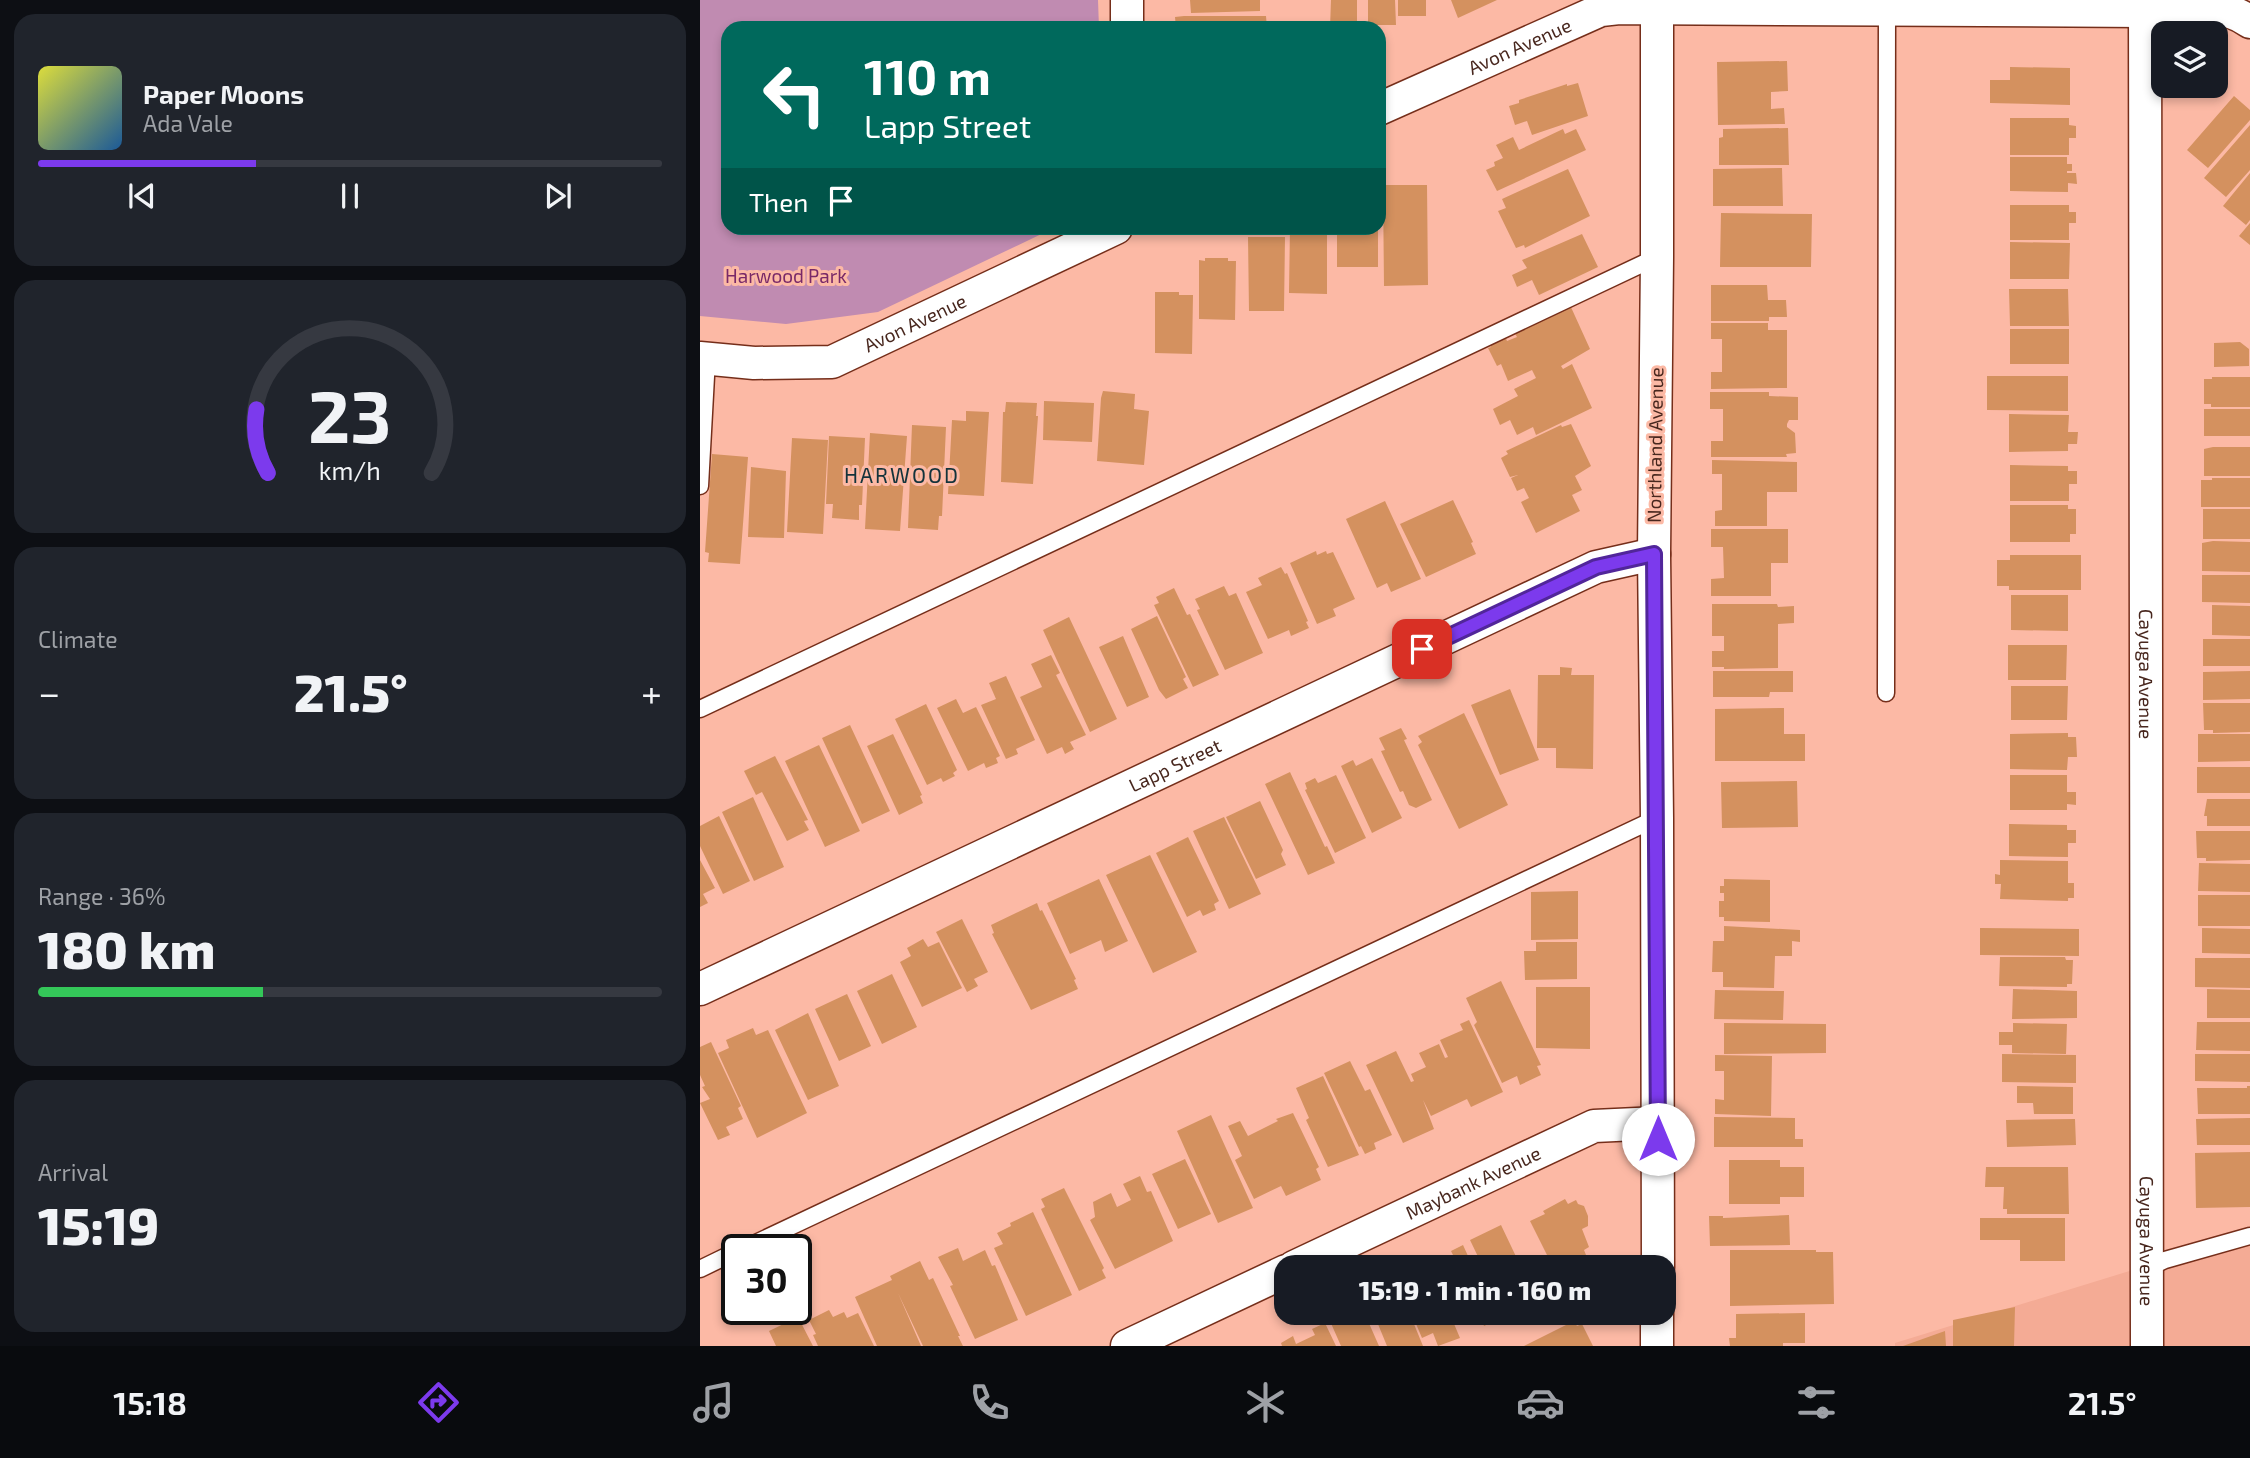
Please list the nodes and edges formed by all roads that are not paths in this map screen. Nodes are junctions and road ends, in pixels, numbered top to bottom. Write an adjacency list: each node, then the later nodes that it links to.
1 (1127, 0): 5 (street)
2 (1657, 3): 4 (street, Avon Avenue); 7 (street, Avon Avenue); 9 (street, Northland Avenue)
3 (2145, 5): 4 (street, Avon Avenue); 6 (street, Avon Avenue); 23 (street, Cayuga Avenue)
4 (1887, 9): 13 (lane)
5 (1127, 21)
6 (2250, 22)
7 (1386, 106)
8 (1101, 235): 10 (street, Avon Avenue)
9 (1657, 257): 12 (street, Northland Avenue); 14 (lane)
10 (703, 358): 11 (lane)
11 (700, 486)
12 (1654, 554): 15 (street, Northland Avenue); 16 (street, Lapp Street)
13 (1886, 693)
14 (700, 709)
15 (1657, 818): 17 (street, Northland Avenue); 18 (lane)
16 (700, 989)
17 (1658, 1123): 20 (street, Maybank Avenue); 21 (street, Northland Avenue)
18 (773, 1234)
19 (2250, 1236): 23 (lane)
20 (1320, 1255)
21 (1658, 1255)
22 (721, 1259): 24 (lane)
23 (2147, 1268): 29 (street, Cayuga Avenue)
24 (700, 1269)
25 (1274, 1277): 27 (street)
26 (1657, 1325): 28 (street)
27 (1127, 1346)
28 (1657, 1346)
29 (2147, 1346)

